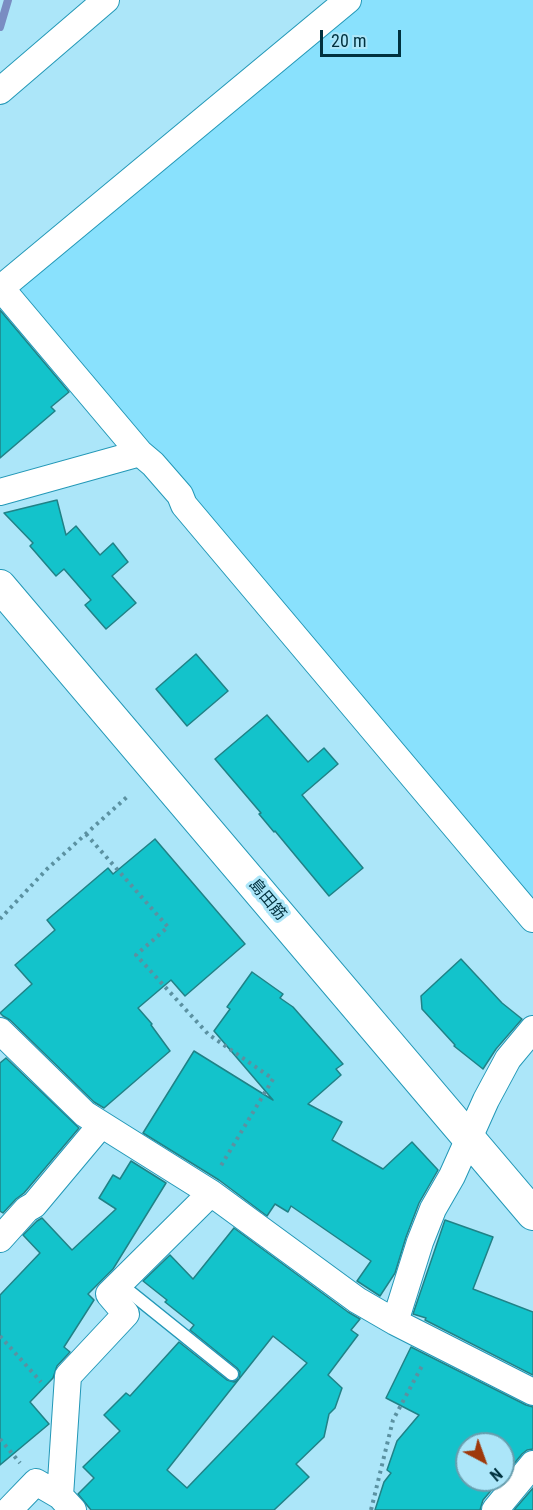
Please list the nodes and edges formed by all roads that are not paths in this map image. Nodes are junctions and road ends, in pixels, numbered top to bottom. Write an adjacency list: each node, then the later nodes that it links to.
1 (106, 0): 3 (street)
2 (348, 0): 4 (street)
3 (0, 91)
4 (0, 287): 5 (street)
5 (140, 453): 6 (street); 8 (street)
6 (0, 492)
7 (0, 586): 12 (street, 島田筋)
8 (533, 919)
9 (533, 1029): 12 (street)
10 (0, 1031): 11 (street)
11 (101, 1125): 13 (street); 15 (street)
12 (469, 1138): 14 (street, 島田筋); 17 (street)
13 (209, 1192): 16 (street); 17 (street)
14 (533, 1214)
15 (0, 1239)
16 (120, 1284): 18 (lane); 21 (street)
17 (395, 1322): 19 (street)
18 (232, 1374)
19 (533, 1392)
20 (533, 1464): 23 (street)
21 (66, 1503): 22 (street)
22 (9, 1510)
23 (495, 1510)

